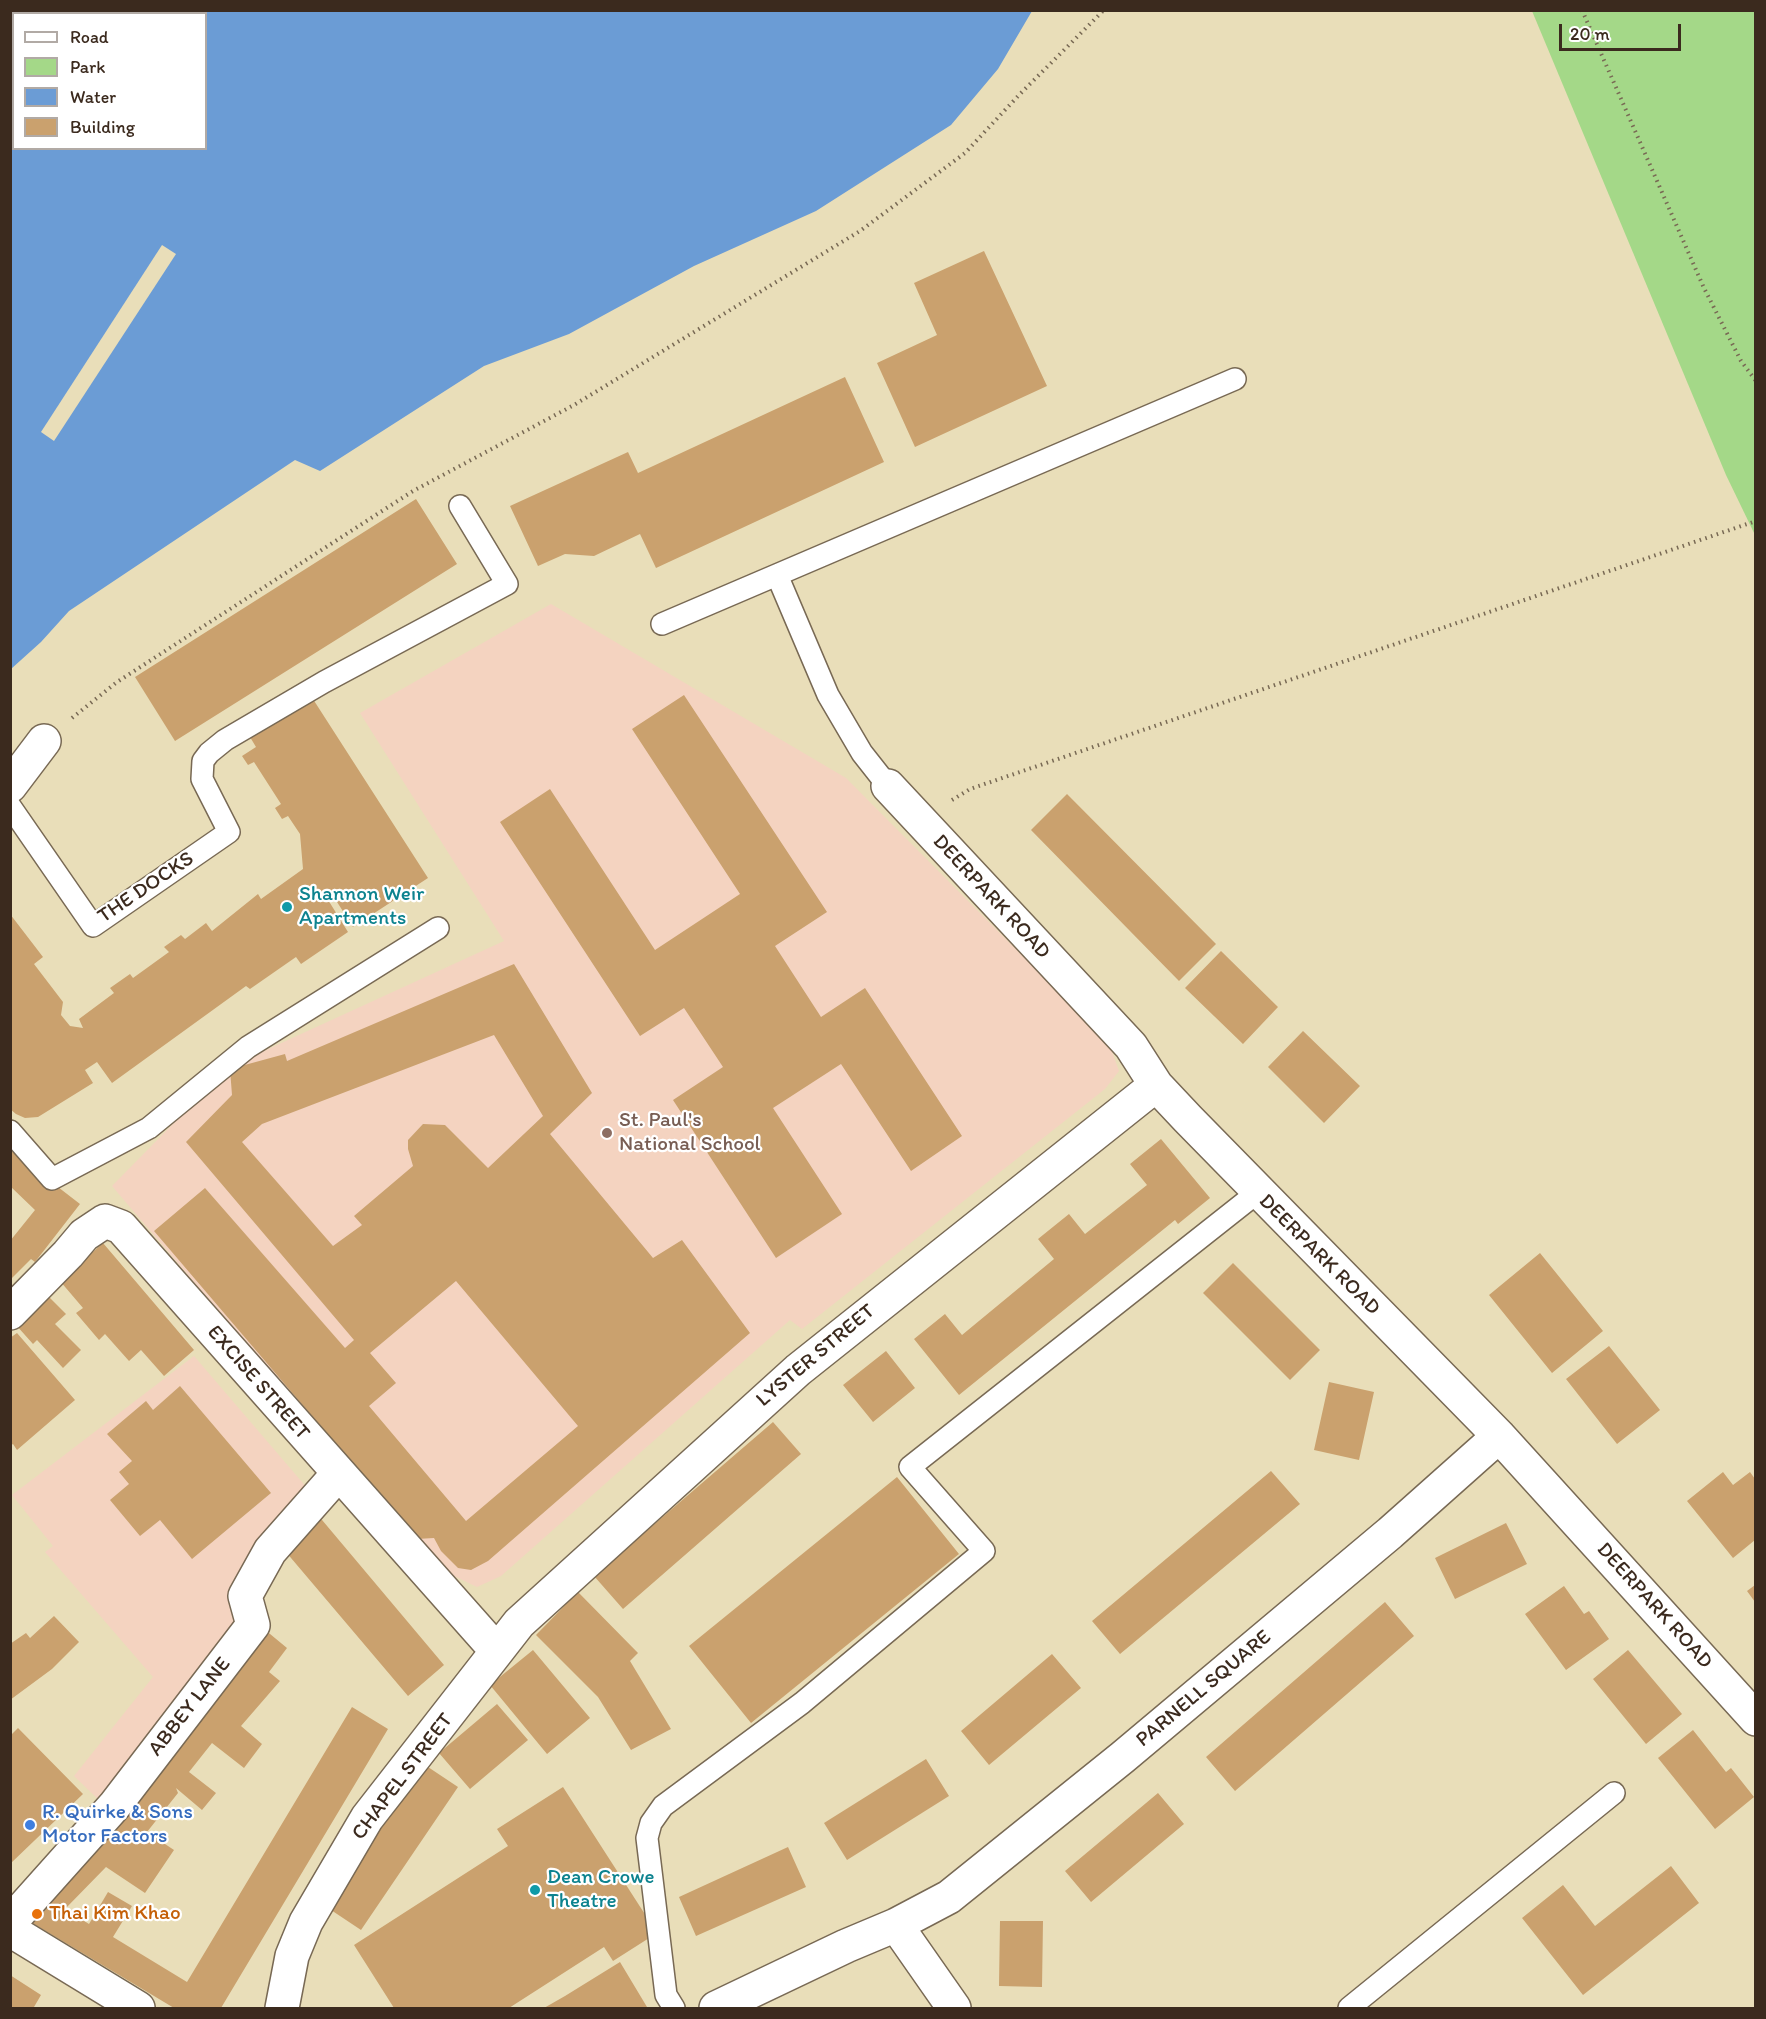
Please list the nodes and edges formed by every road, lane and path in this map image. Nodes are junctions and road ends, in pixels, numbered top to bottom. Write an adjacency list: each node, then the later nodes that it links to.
1 (1104, 10): 9 (path)
2 (1582, 10): 4 (path)
3 (1235, 379): 7 (lane)
4 (1755, 381)
5 (460, 506): 12 (lane, THE DOCKS)
6 (1755, 521): 13 (path)
7 (777, 575): 8 (lane); 11 (lane)
8 (663, 624)
9 (44, 741): 10 (street)
10 (10, 786)
11 (888, 786): 13 (street, DEERPARK ROAD)
12 (10, 806)
13 (927, 830): 15 (street, DEERPARK ROAD)
14 (438, 928): 16 (lane)
15 (1156, 1085): 17 (street, DEERPARK ROAD); 21 (street, LYSTER STREET)
16 (10, 1131)
17 (1258, 1192): 19 (street, DEERPARK ROAD); 28 (lane)
18 (10, 1313): 20 (street, EXCISE STREET)
19 (1499, 1436): 22 (street, DEERPARK ROAD); 24 (street, PARNELL SQUARE)
20 (338, 1474): 21 (street, EXCISE STREET); 25 (street, ABBEY LANE)
21 (496, 1650): 27 (street, CHAPEL STREET)
22 (1755, 1719)
23 (1614, 1793): 31 (lane)
24 (896, 1925): 29 (street, PARNELL SQUARE); 30 (street)
25 (11, 1930): 26 (street, ABBEY LANE)
26 (138, 2008)
27 (282, 2008)
28 (674, 2008)
29 (716, 2008)
30 (954, 2008)
31 (1349, 2008)

